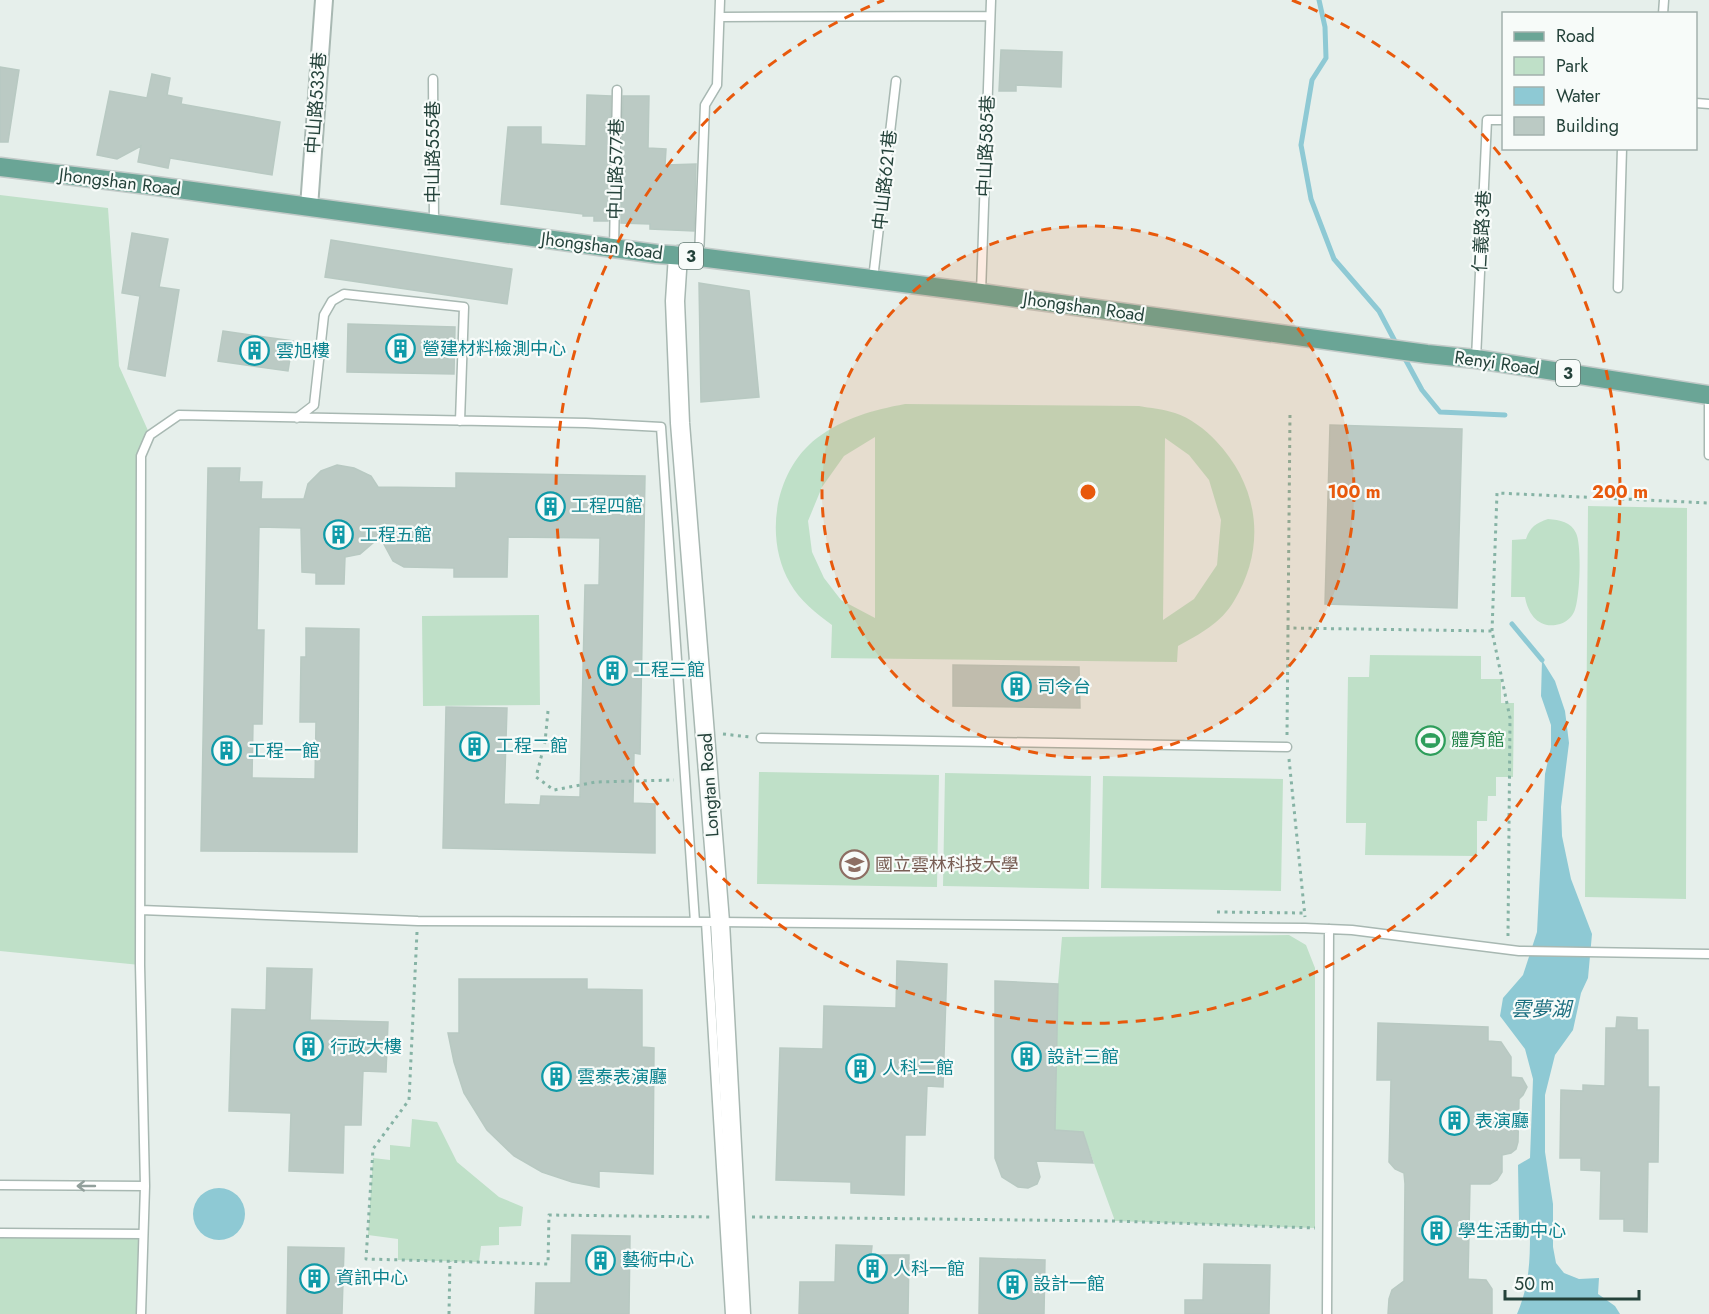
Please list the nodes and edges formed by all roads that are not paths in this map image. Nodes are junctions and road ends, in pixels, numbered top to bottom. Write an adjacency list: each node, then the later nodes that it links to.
1 (324, 0): 12 (street, 中山路533巷)
2 (720, 0): 5 (lane)
3 (990, 0): 4 (lane, 中山路585巷)
4 (990, 16): 5 (lane); 19 (lane, 中山路585巷)
5 (721, 17): 16 (lane)
6 (433, 79): 13 (lane, 中山路555巷)
7 (896, 81): 17 (lane, 中山路621巷)
8 (617, 90): 14 (lane, 中山路577巷)
9 (1502, 120): 21 (lane, 仁義路3巷)
10 (1622, 150): 18 (lane)
11 (0, 167): 12 (main road, Jhongshan Road / 3)
12 (309, 207): 13 (main road, Jhongshan Road / 3)
13 (434, 224): 14 (main road, Jhongshan Road / 3)
14 (614, 248): 15 (main road, Jhongshan Road / 3)
15 (678, 255): 16 (main road, Jhongshan Road / 3); 31 (street, Longtan Road)
16 (699, 257): 17 (main road, Jhongshan Road / 3)
17 (873, 279): 19 (main road, Jhongshan Road / 3)
18 (1618, 288)
19 (981, 292): 20 (main road, Jhongshan Road / 3)
20 (1427, 354): 21 (main road, Renyi Road / 3)
21 (1476, 358): 22 (main road, Renyi Road / 3)
22 (1709, 395)
23 (1709, 402): 26 (lane)
24 (297, 418): 25 (lane); 25 (lane); 29 (lane)
25 (460, 421): 30 (lane)
26 (1709, 456)
27 (761, 738): 28 (lane)
28 (1287, 747)
29 (141, 910): 30 (lane); 35 (lane)
30 (695, 922): 31 (lane)
31 (713, 922): 32 (lane); 39 (lane); 40 (street, Longtan Road)
32 (1329, 929): 33 (lane); 41 (lane)
33 (1709, 954)
34 (0, 1185): 35 (lane, one-way to 34)
35 (145, 1186): 37 (lane)
36 (0, 1233): 37 (lane)
37 (143, 1234): 38 (lane)
38 (141, 1314)
39 (730, 1314)
40 (741, 1314)
41 (1327, 1314)

